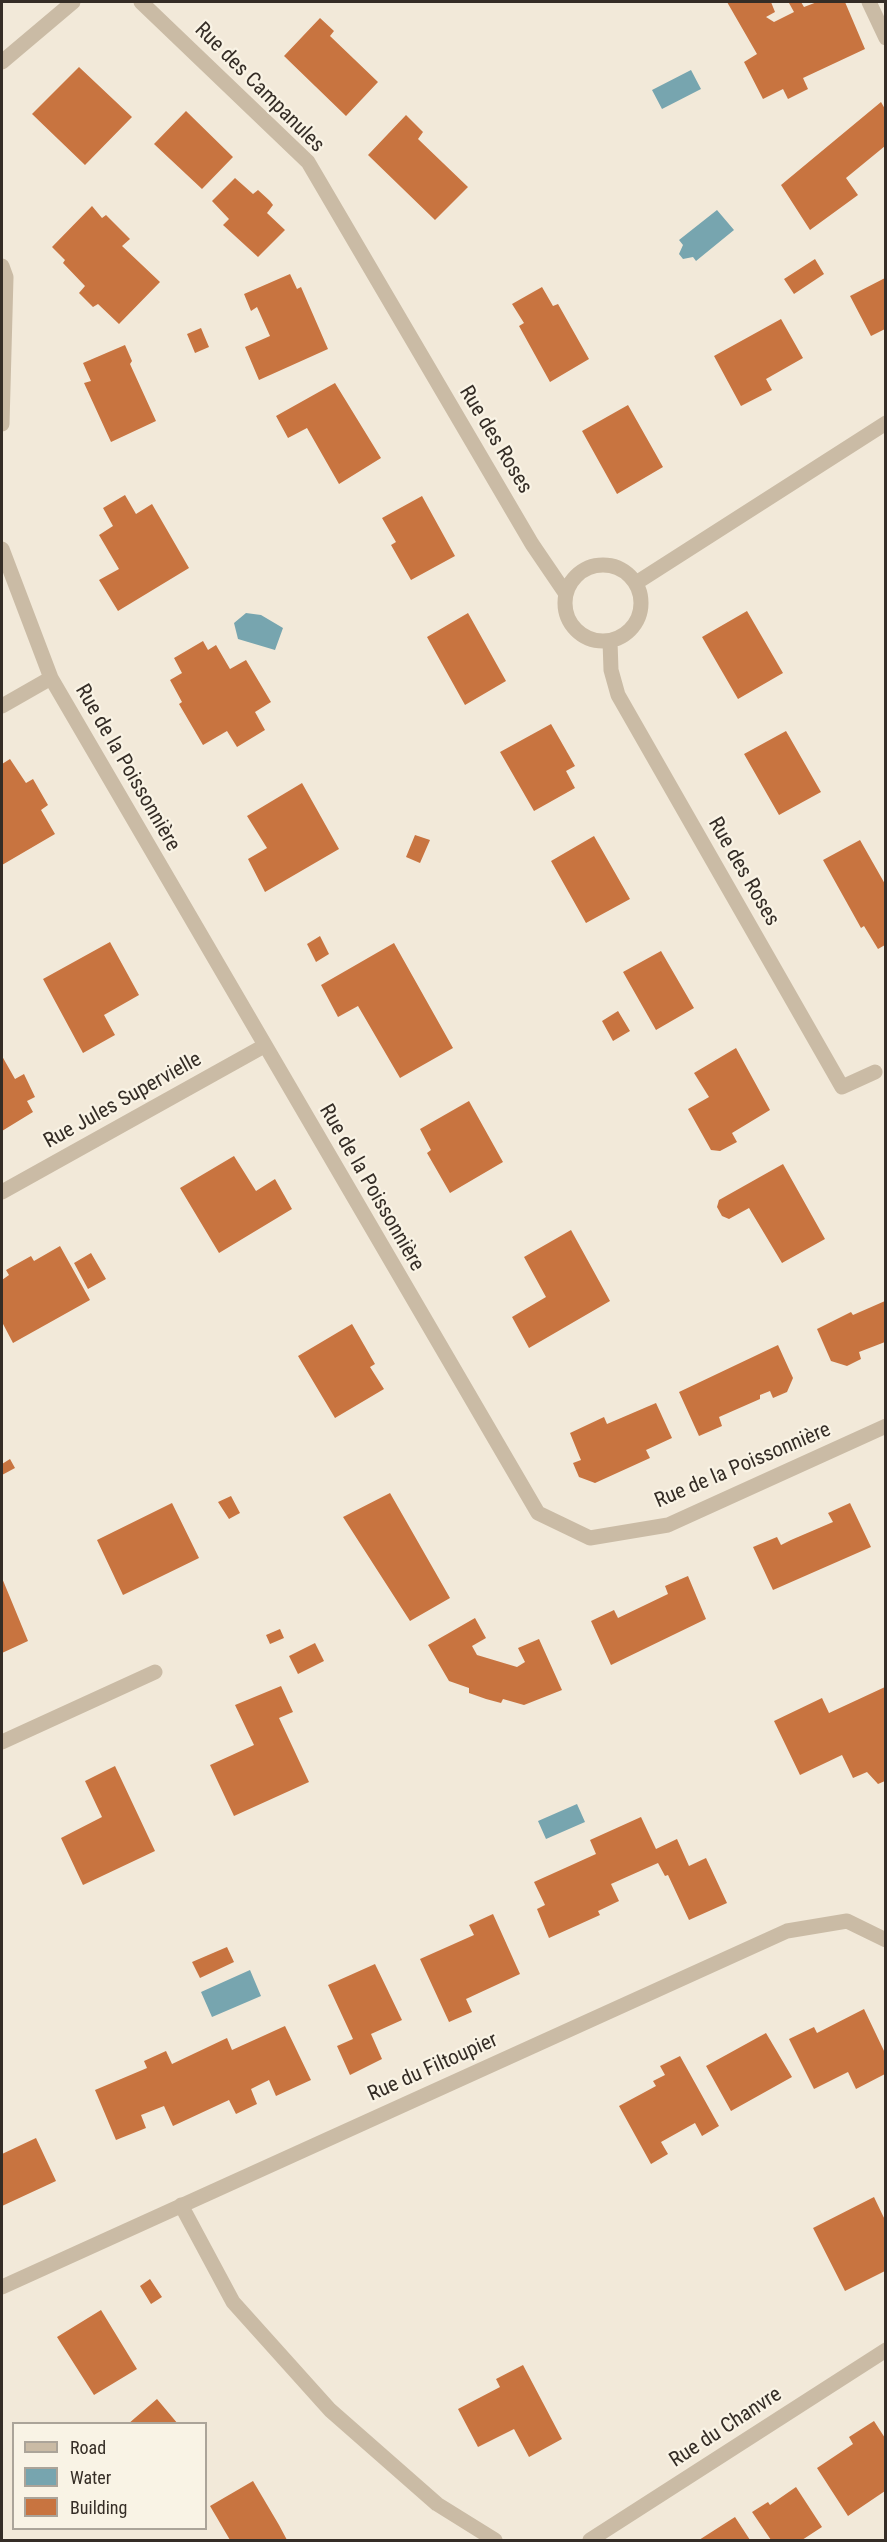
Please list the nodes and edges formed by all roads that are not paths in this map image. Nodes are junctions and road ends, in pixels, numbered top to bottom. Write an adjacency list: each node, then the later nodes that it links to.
1 (73, 2): 5 (street)
2 (141, 2): 7 (street, Rue des Campanules)
3 (869, 2): 4 (street)
4 (885, 38)
5 (2, 62)
6 (2, 266): 9 (street)
7 (409, 337): 12 (street, Rue des Roses)
8 (885, 423): 11 (street)
9 (2, 424)
10 (2, 549): 14 (street, Rue de la Poissonnière)
11 (636, 583): 12 (street); 13 (street)
12 (566, 594): 13 (street)
13 (610, 641): 17 (street, Rue des Roses)
14 (51, 678): 15 (street); 16 (street, Rue de la Poissonnière)
15 (2, 706)
16 (264, 1046): 18 (street, Rue Jules Supervielle); 19 (street, Rue de la Poissonnière)
17 (875, 1072)
18 (2, 1192)
19 (885, 1426)
20 (155, 1672): 21 (street)
21 (2, 1742)
22 (885, 1940): 23 (street, Rue du Filtoupier)
23 (181, 2205): 24 (street, Rue du Filtoupier); 26 (street)
24 (2, 2287)
25 (885, 2350): 27 (street, Rue du Chanvre)
26 (495, 2541)
27 (590, 2541)

